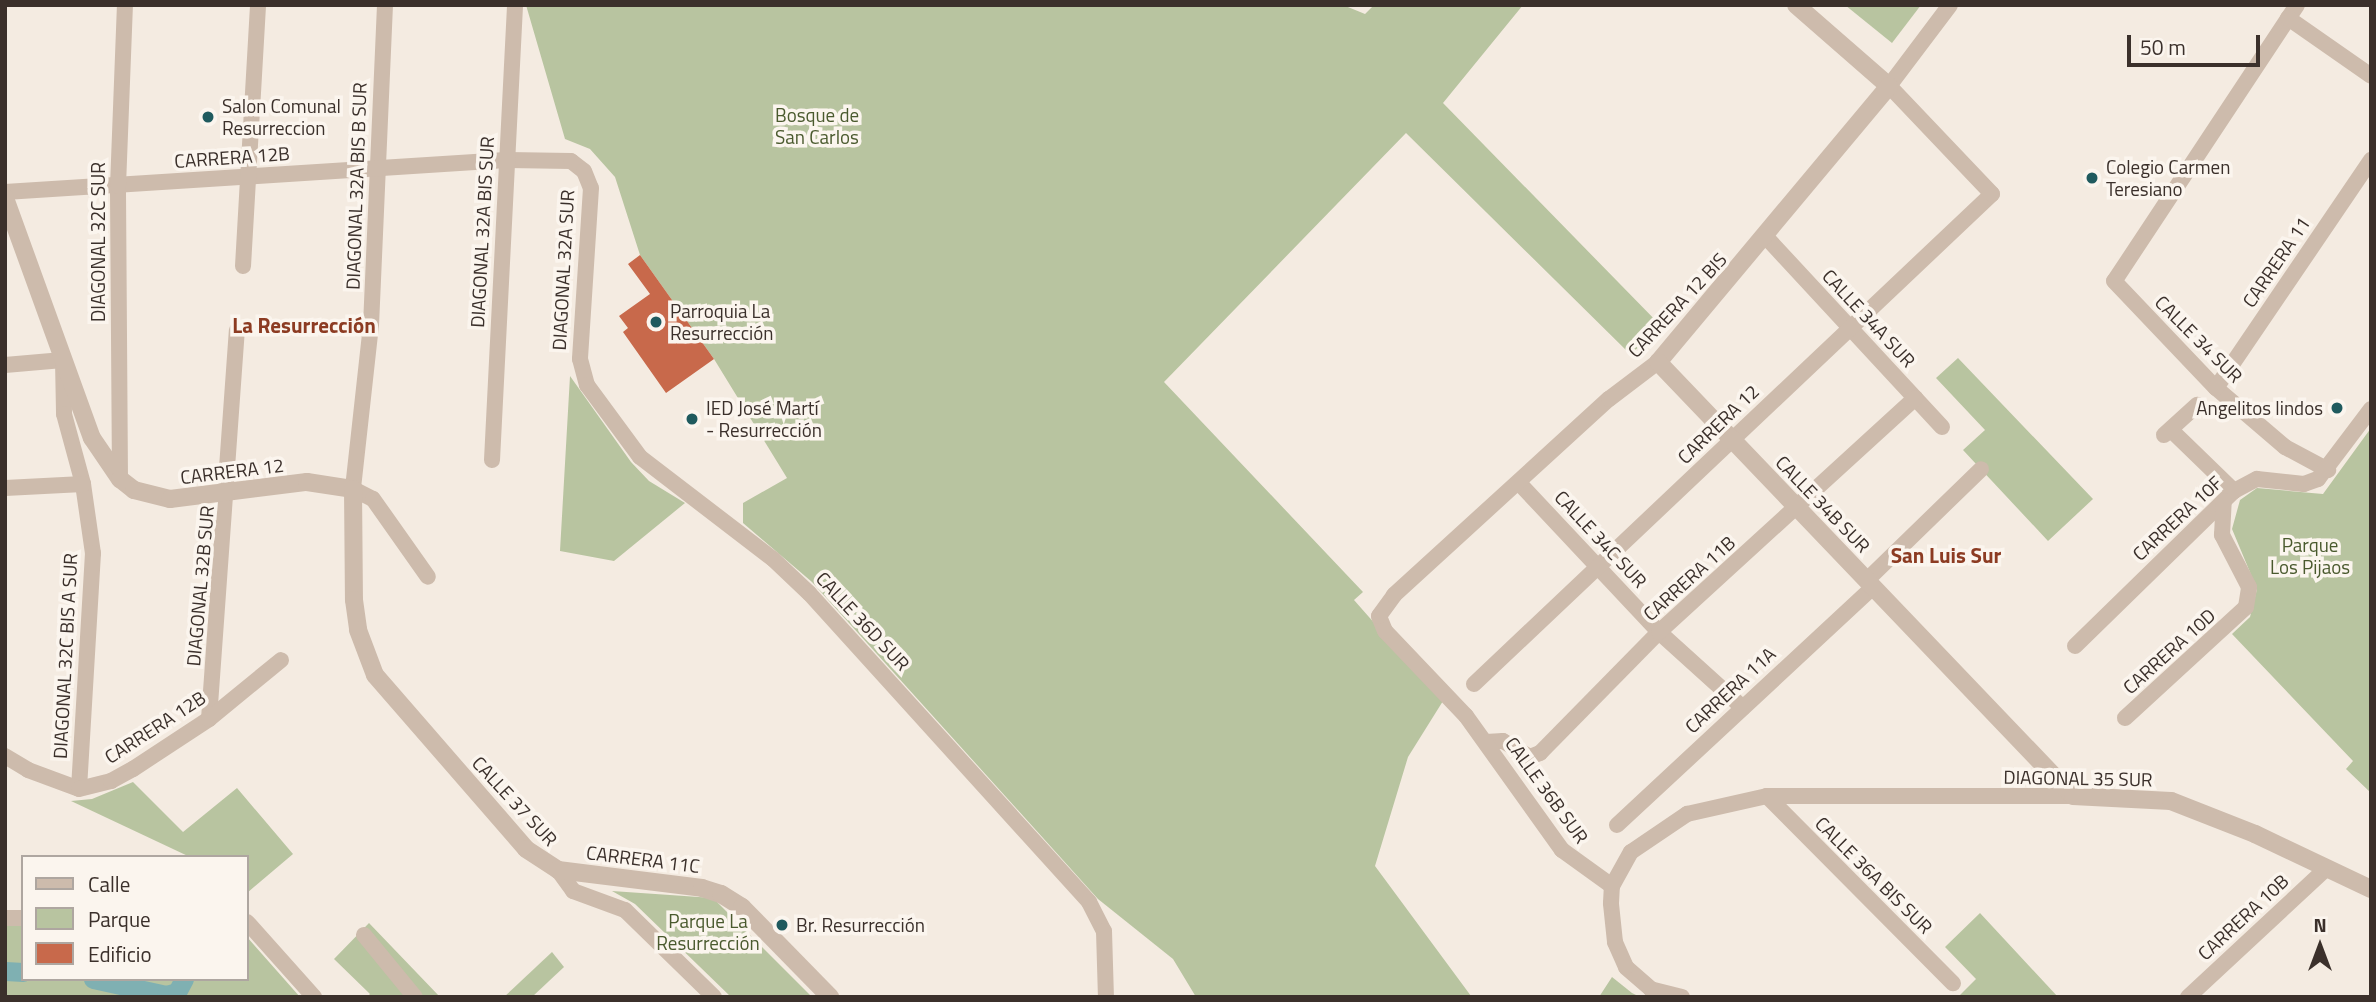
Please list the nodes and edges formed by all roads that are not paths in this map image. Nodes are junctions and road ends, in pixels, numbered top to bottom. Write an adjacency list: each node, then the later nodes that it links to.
1 (125, 5): 15 (street, DIAGONAL 32C SUR)
2 (258, 5): 14 (street)
3 (385, 5): 12 (street, DIAGONAL 32A BIS B SUR)
4 (515, 5): 10 (street, DIAGONAL 32A BIS SUR)
5 (1796, 5): 9 (street)
6 (1950, 5): 9 (street, CARRERA 12 BIS)
7 (2292, 12): 8 (street); 26 (street, CALLE 34 SUR)
8 (2371, 76)
9 (1889, 86): 18 (street, CARRERA 12 BIS); 20 (street, CARRERA 12)
10 (506, 160): 12 (street, CARRERA 12B); 13 (street, CARRERA 12B); 32 (street, DIAGONAL 32A BIS SUR)
11 (2371, 160): 26 (street, CARRERA 11)
12 (376, 168): 14 (street, CARRERA 12B); 39 (street, DIAGONAL 32A BIS B SUR)
13 (584, 171): 25 (street, DIAGONAL 32A SUR)
14 (250, 176): 15 (street, CARRERA 12B); 19 (street)
15 (118, 186): 16 (street, CARRERA 12B); 35 (street, DIAGONAL 32C SUR)
16 (5, 192)
17 (5, 198): 22 (street, DIAGONAL 32C BIS A SUR)
18 (1766, 237): 20 (street, CALLE 34A SUR); 23 (street, CARRERA 12 BIS)
19 (243, 266)
20 (1850, 328): 27 (street, CALLE 34A SUR); 31 (street, CARRERA 12)
21 (237, 330): 40 (street, DIAGONAL 32B SUR)
22 (62, 360): 24 (street); 35 (street, DIAGONAL 32C BIS A SUR); 36 (street, DIAGONAL 32C BIS A SUR)
23 (1658, 362): 31 (street, CALLE 34B SUR); 37 (street, CARRERA 12 BIS)
24 (5, 365)
25 (582, 372): 72 (street, CALLE 36D SUR)
26 (2216, 388): 34 (street, CALLE 34 SUR)
27 (1915, 398): 30 (street, CALLE 34A SUR); 42 (street, CARRERA 11B)
28 (2197, 405): 41 (street)
29 (2371, 409): 34 (street)
30 (1942, 427)
31 (1732, 439): 42 (street, CALLE 34B SUR); 43 (street, CARRERA 12)
32 (492, 460)
33 (1981, 469): 45 (street, CARRERA 11A)
34 (2328, 470): 41 (street, CARRERA 10F)
35 (120, 479): 40 (street, CARRERA 12)
36 (83, 484): 38 (street); 57 (street, DIAGONAL 32C BIS A SUR)
37 (1520, 484): 43 (street, CALLE 34C SUR); 46 (street, CARRERA 12 BIS)
38 (5, 488)
39 (353, 489): 40 (street, CARRERA 12); 44 (street); 50 (street, DIAGONAL 32A BIS B SUR)
40 (228, 494): 54 (street, DIAGONAL 32B SUR)
41 (2229, 496): 48 (street, CARRERA 10F); 53 (street, CARRERA 10D)
42 (1798, 509): 45 (street, CALLE 34B SUR); 47 (street, CARRERA 11B)
43 (1600, 566): 47 (street, CALLE 34C SUR); 51 (street, CARRERA 12)
44 (428, 577)
45 (1870, 584): 52 (street, CARRERA 11A); 59 (street, CALLE 34B SUR)
46 (1385, 631): 55 (street, CALLE 36B SUR)
47 (1659, 632): 52 (street, CALLE 34C SUR); 55 (street, CARRERA 11B)
48 (2075, 646)
49 (281, 660): 54 (street, CARRERA 12B)
50 (369, 660): 62 (street, CALLE 37 SUR)
51 (1474, 684)
52 (1743, 708): 60 (street, CARRERA 11A)
53 (2125, 718)
54 (209, 719): 57 (street, CARRERA 12B)
55 (1486, 742): 63 (street, CALLE 36B SUR)
56 (5, 756): 57 (street)
57 (79, 789)
58 (1767, 796): 59 (street, DIAGONAL 35 SUR); 63 (street, DIAGONAL 35 SUR); 67 (street, CALLE 36A BIS SUR)
59 (2073, 796): 61 (street, DIAGONAL 35 SUR)
60 (1617, 825)
61 (2327, 868): 64 (street, DIAGONAL 35 SUR); 74 (street, CARRERA 10B)
62 (558, 870): 70 (street, CALLE 37 SUR); 71 (street, CARRERA 11C)
63 (1612, 886): 73 (street)
64 (2371, 889)
65 (248, 923): 68 (street)
66 (364, 935): 69 (street)
67 (1952, 983)
68 (314, 997)
69 (415, 997)
70 (714, 997)
71 (830, 997)
72 (1106, 997)
73 (1682, 997)
74 (2188, 997)

